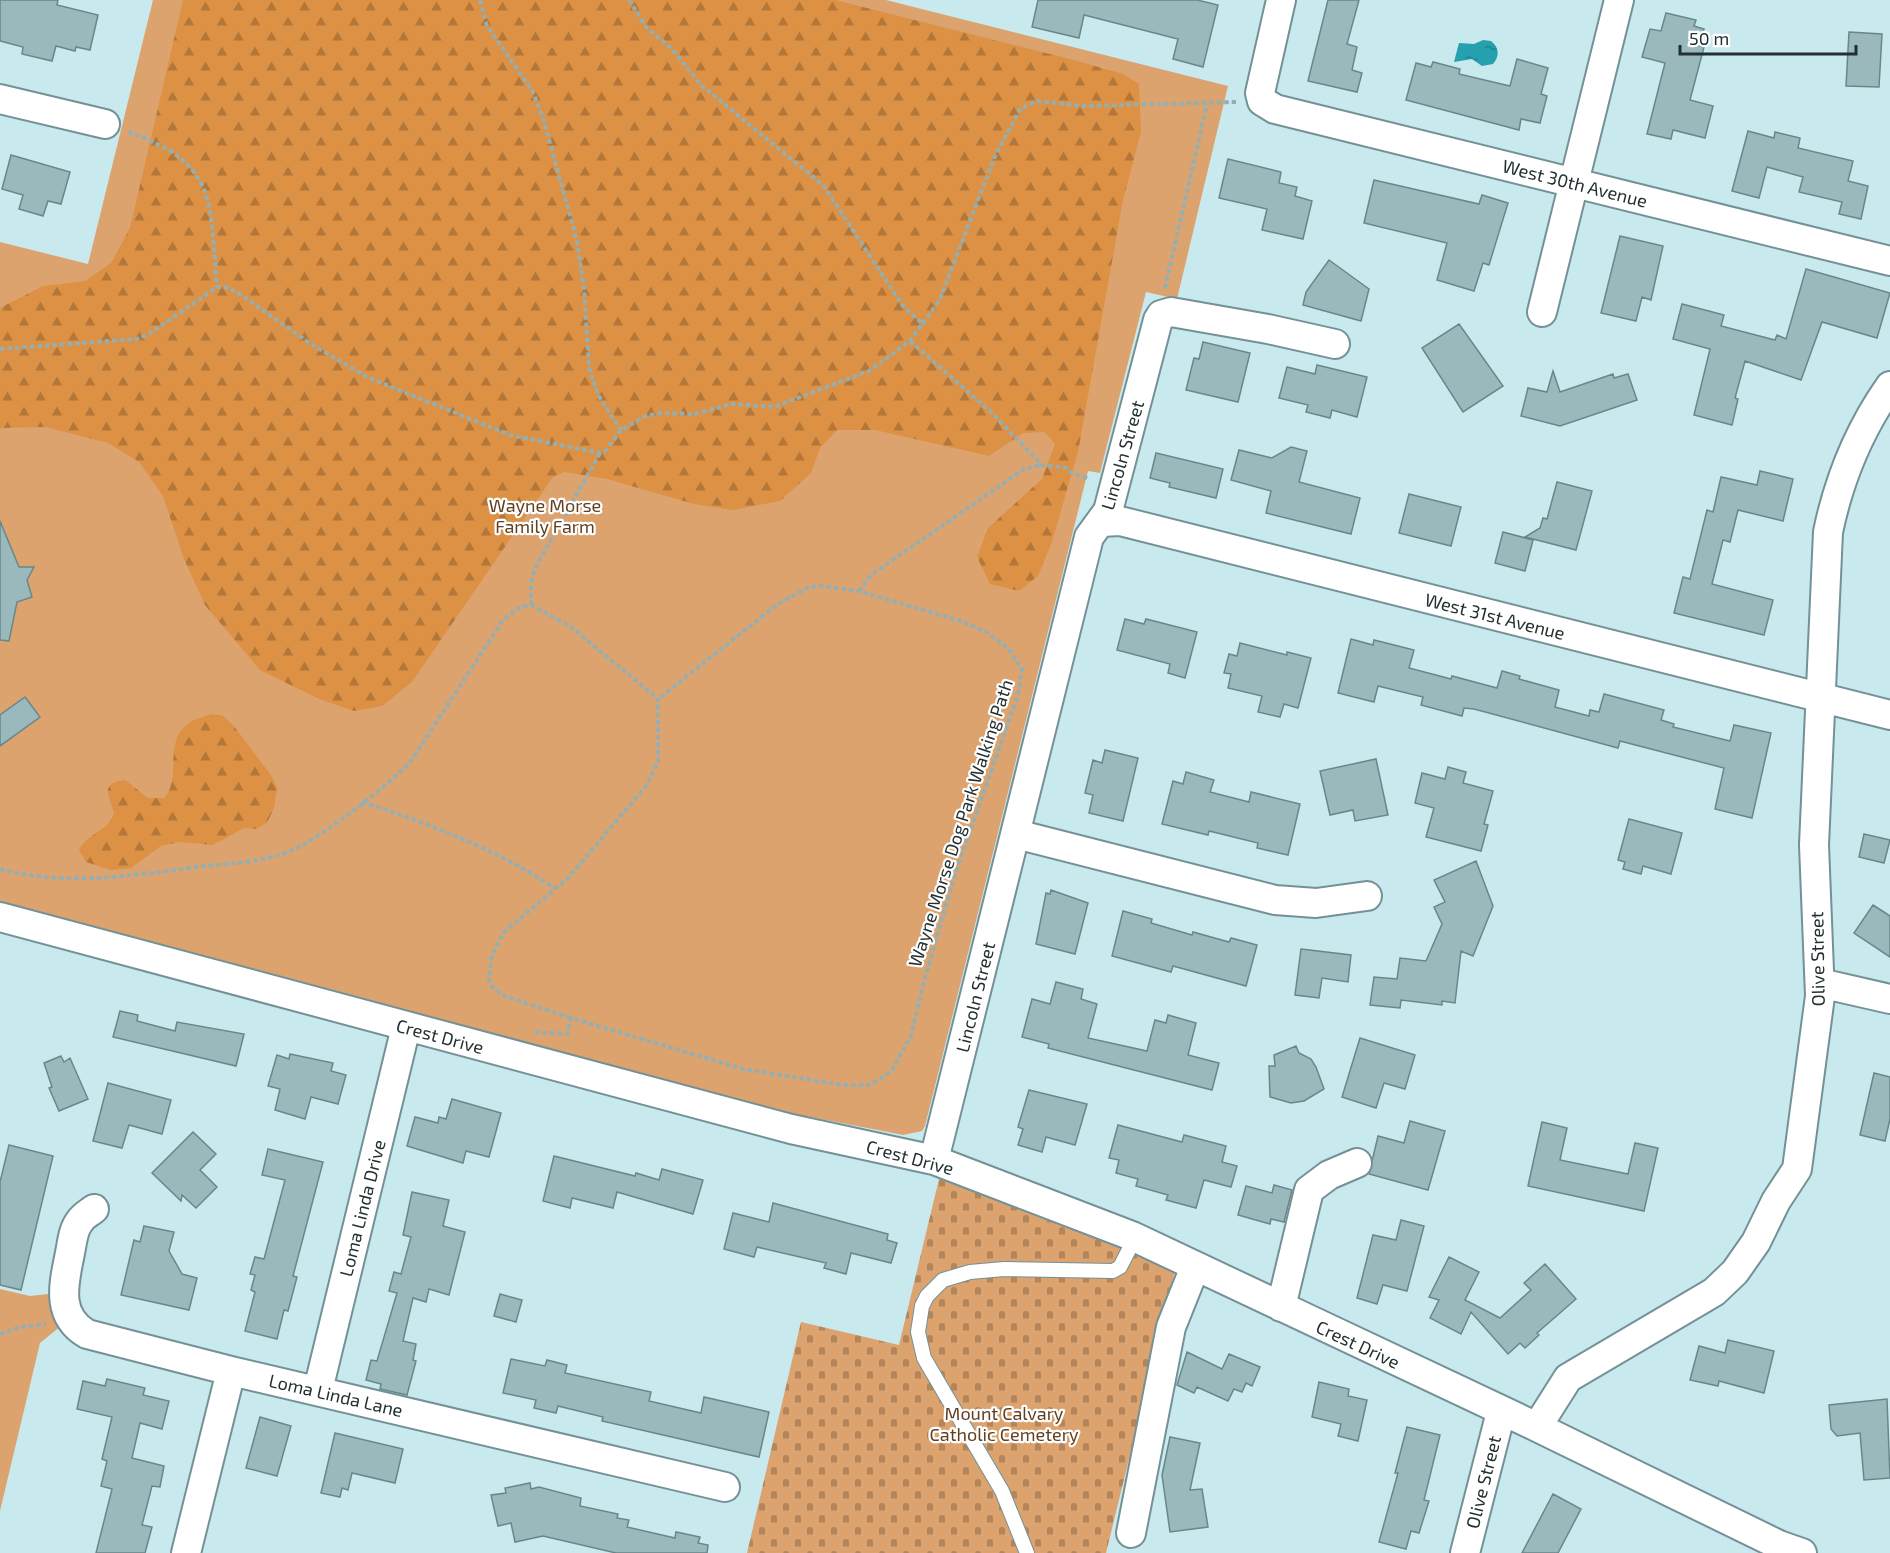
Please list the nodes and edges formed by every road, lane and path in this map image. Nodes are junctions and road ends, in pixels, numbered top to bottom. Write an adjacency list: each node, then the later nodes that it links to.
1 (480, 0): 19 (path)
2 (629, 0): 14 (path)
3 (1281, 0): 6 (street)
4 (1619, 0): 9 (street)
5 (0, 99): 8 (street)
6 (1262, 101): 7 (path); 9 (street, West 30th Avenue)
7 (1207, 104): 13 (path); 14 (path)
8 (105, 124): 11 (path)
9 (1573, 183): 10 (street, West 30th Avenue); 12 (street)
10 (1890, 261)
11 (217, 287): 17 (path); 20 (path)
12 (1542, 312)
13 (1161, 315): 16 (street); 22 (street, Lincoln Street)
14 (924, 325): 15 (path)
15 (910, 341): 19 (path); 21 (path)
16 (1335, 344)
17 (0, 349)
18 (1890, 386): 26 (street, Olive Street)
19 (621, 430): 20 (path)
20 (600, 453): 25 (path)
21 (1042, 465): 22 (path); 24 (path)
22 (1116, 484): 23 (street, Lincoln Street)
23 (1101, 522): 26 (street, West 31st Avenue); 30 (street, Lincoln Street)
24 (859, 591): 27 (path, Wayne Morse Dog Park Walking Path); 37 (path, Wayne Morse Dog Park Walking Path)
25 (531, 605): 27 (path); 29 (path)
26 (1820, 698): 28 (street, West 31st Avenue); 35 (street, Olive Street)
27 (658, 699): 32 (path, Wayne Morse Dog Park Walking Path)
28 (1890, 715)
29 (362, 802): 31 (path); 32 (path)
30 (1016, 834): 33 (street); 40 (street, Lincoln Street)
31 (0, 869)
32 (554, 888): 37 (path, Wayne Morse Dog Park Walking Path)
33 (1367, 896)
34 (0, 917): 38 (street, Crest Drive)
35 (1820, 983): 36 (street); 51 (street, Olive Street)
36 (1890, 999)
37 (571, 1018): 39 (path)
38 (406, 1027): 40 (street, Crest Drive); 49 (street, Loma Linda Drive)
39 (524, 1031)
40 (934, 1160): 43 (street, Crest Drive)
41 (1357, 1163): 45 (street)
42 (94, 1209): 46 (street)
43 (1135, 1238): 44 (street, Crest Drive); 55 (lane)
44 (1195, 1267): 45 (street, Crest Drive); 53 (street)
45 (1281, 1307): 50 (street, Crest Drive)
46 (67, 1313): 47 (path); 48 (street, Loma Linda Lane)
47 (0, 1334)
48 (231, 1371): 49 (street, Loma Linda Lane); 54 (street)
49 (318, 1390): 52 (street, Loma Linda Lane)
50 (1501, 1412): 51 (street, Crest Drive); 56 (street, Olive Street)
51 (1537, 1426): 57 (street, Crest Drive)
52 (725, 1487)
53 (1131, 1533)
54 (186, 1553)
55 (1026, 1553)
56 (1465, 1553)
57 (1802, 1553)

